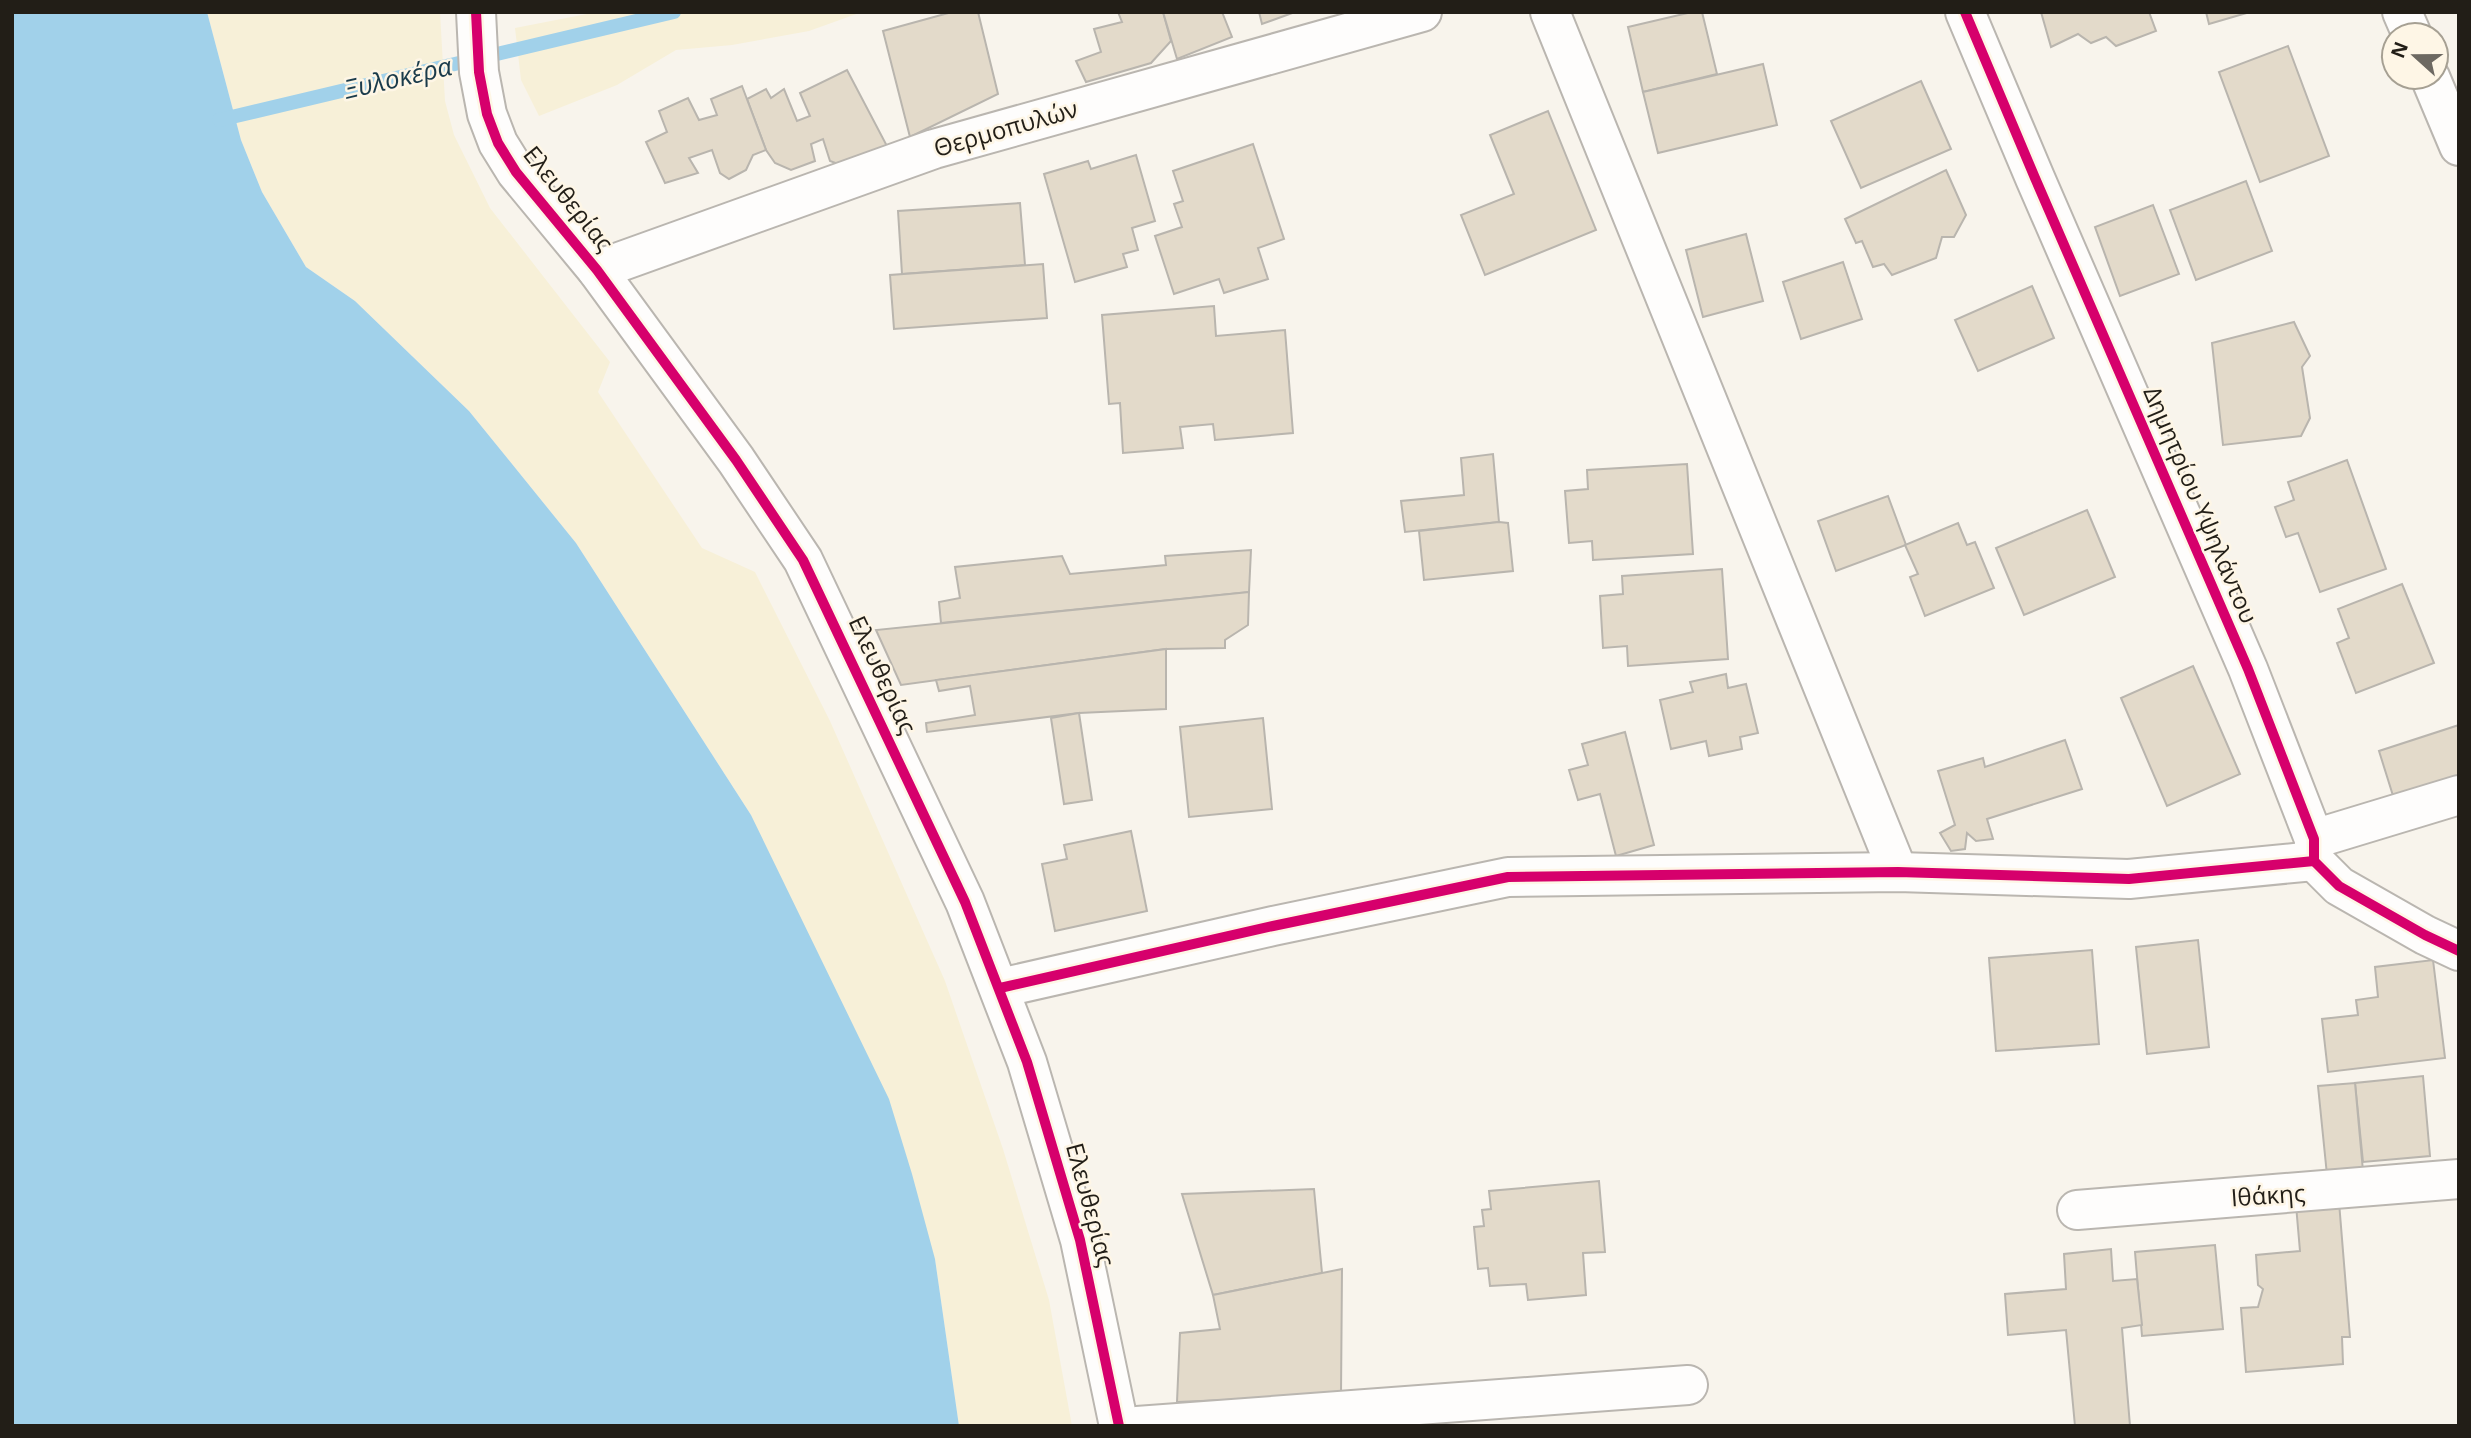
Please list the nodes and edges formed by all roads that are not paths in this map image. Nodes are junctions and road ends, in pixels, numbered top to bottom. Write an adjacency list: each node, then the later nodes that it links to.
1 (1422, 12): 7 (street, Θερμοπυλών)
2 (1550, 12): 10 (street)
3 (1965, 12): 9 (street, Δημητρίου Υψηλάντου)
4 (476, 17): 7 (street, Ελευθερίας)
5 (2436, 91): 6 (street)
6 (2459, 146)
7 (597, 270): 12 (street, Ελευθερίας)
8 (2459, 795): 9 (street)
9 (2314, 850): 10 (street); 11 (street, Δημητρίου Υψηλάντου)
10 (1898, 872): 12 (street)
11 (2459, 951)
12 (1000, 988): 16 (street, Ελευθερίας)
13 (2459, 1179): 14 (street, Ιθάκης)
14 (2077, 1210)
15 (1688, 1385): 17 (street)
16 (1119, 1426)
17 (1137, 1426)

